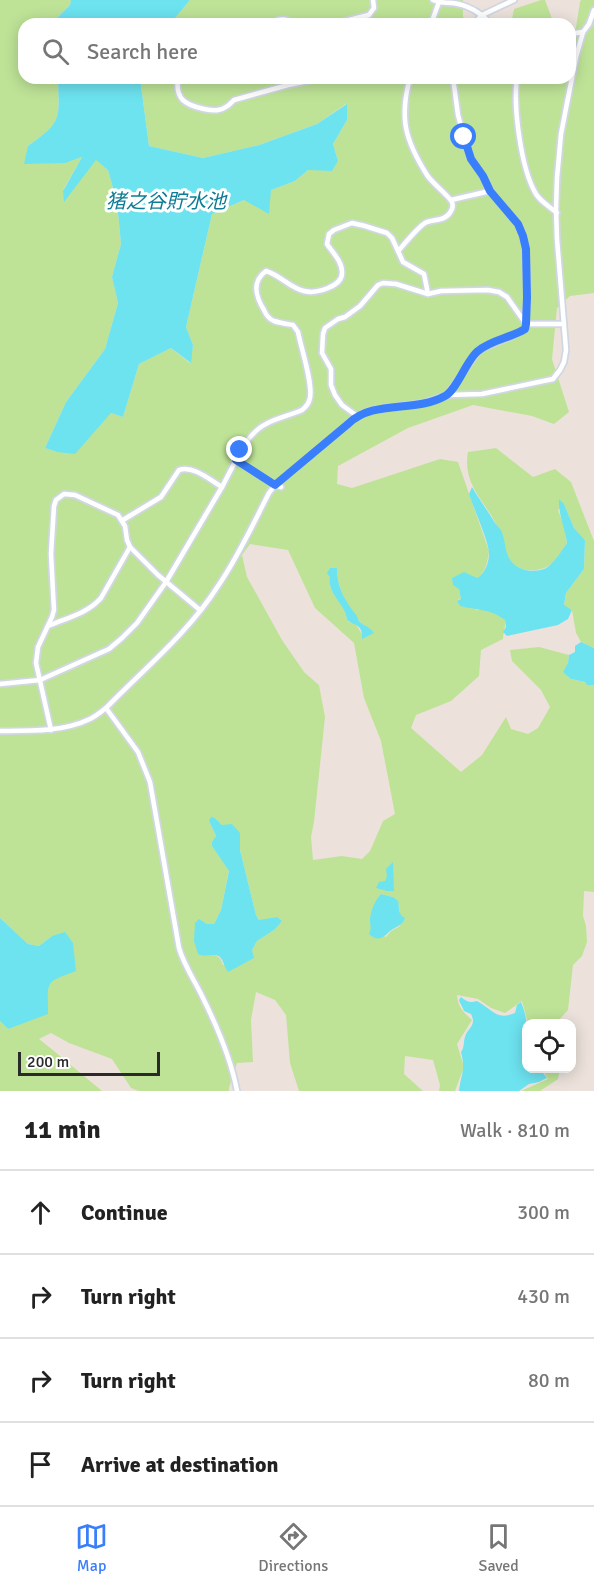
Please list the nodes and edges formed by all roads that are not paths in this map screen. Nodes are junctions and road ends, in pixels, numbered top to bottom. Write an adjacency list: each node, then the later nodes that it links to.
1 (373, 0): 6 (street)
2 (514, 0): 5 (street)
3 (436, 1): 5 (street); 7 (street)
4 (594, 10): 10 (street)
5 (482, 15): 8 (street); 9 (street)
6 (357, 18)
7 (432, 18)
8 (479, 18)
9 (485, 18)
10 (583, 32): 11 (street); 12 (street)
11 (576, 33)
12 (576, 61)
13 (178, 84): 14 (street)
14 (293, 84)
15 (408, 84): 20 (street)
16 (454, 84): 19 (street)
17 (517, 84): 21 (street)
18 (571, 84): 21 (street)
19 (490, 191): 20 (street); 24 (street)
20 (451, 200): 22 (street)
21 (556, 213): 25 (street)
22 (398, 251): 23 (street); 28 (street)
23 (428, 294): 24 (street); 27 (street)
24 (526, 324): 25 (street); 26 (street)
25 (564, 324): 26 (street)
26 (447, 395): 27 (street)
27 (357, 416): 29 (street)
28 (236, 460): 29 (street); 30 (street)
29 (275, 485): 31 (street); 35 (street)
30 (222, 487): 32 (street); 34 (street)
31 (281, 487)
32 (123, 520): 33 (street); 36 (street)
33 (130, 547): 34 (street); 36 (street)
34 (166, 582): 35 (street); 37 (street)
35 (200, 610): 39 (street)
36 (48, 626): 37 (street)
37 (40, 680): 38 (street); 41 (street)
38 (0, 684)
39 (106, 708): 41 (street); 42 (street)
40 (0, 730): 41 (street)
41 (51, 730)
42 (237, 1091)

